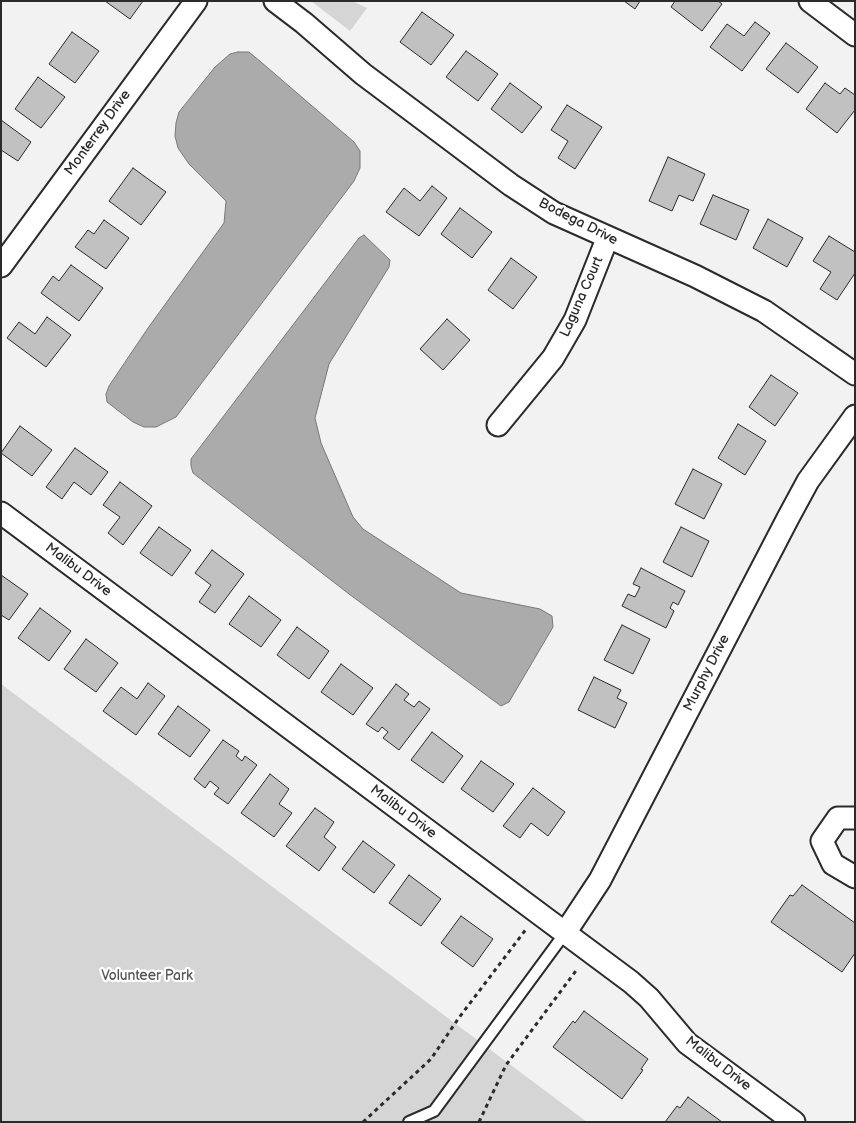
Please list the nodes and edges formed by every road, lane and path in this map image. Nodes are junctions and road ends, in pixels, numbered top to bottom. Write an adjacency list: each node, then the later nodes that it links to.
1 (196, 1): 6 (street, Monterrey Drive)
2 (275, 1): 5 (street, Bodega Drive)
3 (810, 1): 4 (street)
4 (855, 34)
5 (607, 238): 7 (street, Bodega Drive); 9 (street, Laguna Court)
6 (1, 266)
7 (855, 374)
8 (855, 416): 14 (street, Murphy Drive)
9 (498, 425)
10 (1, 513): 13 (street, Malibu Drive)
11 (855, 818): 12 (street)
12 (855, 877)
13 (538, 913): 14 (street, Malibu Drive); 17 (path)
14 (565, 933): 15 (street, Malibu Drive); 16 (lane)
15 (590, 951): 19 (path); 20 (street, Malibu Drive)
16 (434, 1117): 18 (lane)
17 (363, 1122)
18 (409, 1122)
19 (479, 1122)
20 (794, 1122)

